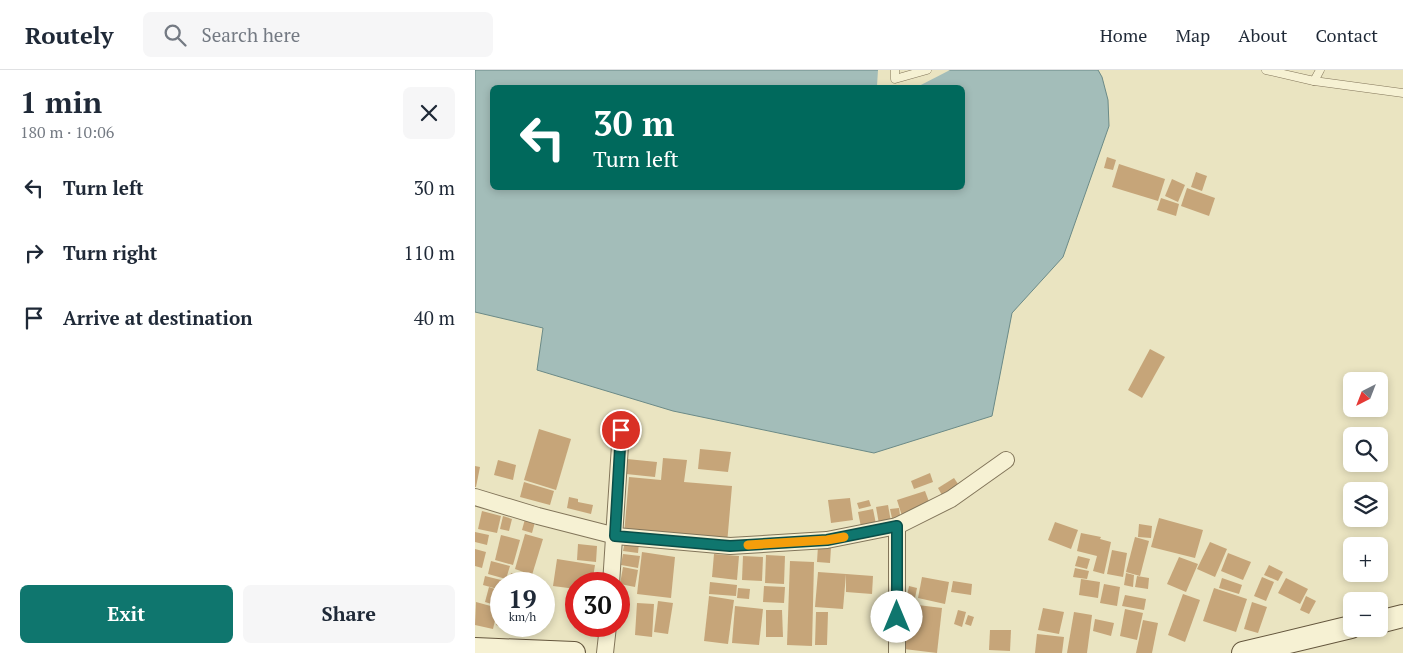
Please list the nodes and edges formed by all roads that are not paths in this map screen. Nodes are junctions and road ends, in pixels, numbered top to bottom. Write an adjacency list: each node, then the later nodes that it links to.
1 (895, 70): 2 (lane)
2 (927, 70)
3 (1266, 70): 5 (lane)
4 (1320, 70): 5 (lane)
5 (1314, 81): 6 (lane)
6 (1403, 93)
7 (621, 430): 11 (street)
8 (1006, 460): 10 (street)
9 (475, 497): 11 (street)
10 (897, 526): 11 (street); 20 (street)
11 (615, 536): 12 (street)
12 (612, 572)
13 (1403, 616): 14 (main road)
14 (1388, 620)
15 (1343, 630): 21 (main road)
16 (607, 637): 19 (street)
17 (475, 649): 18 (main road)
18 (575, 653)
19 (605, 653)
20 (897, 653)
21 (1243, 653)

